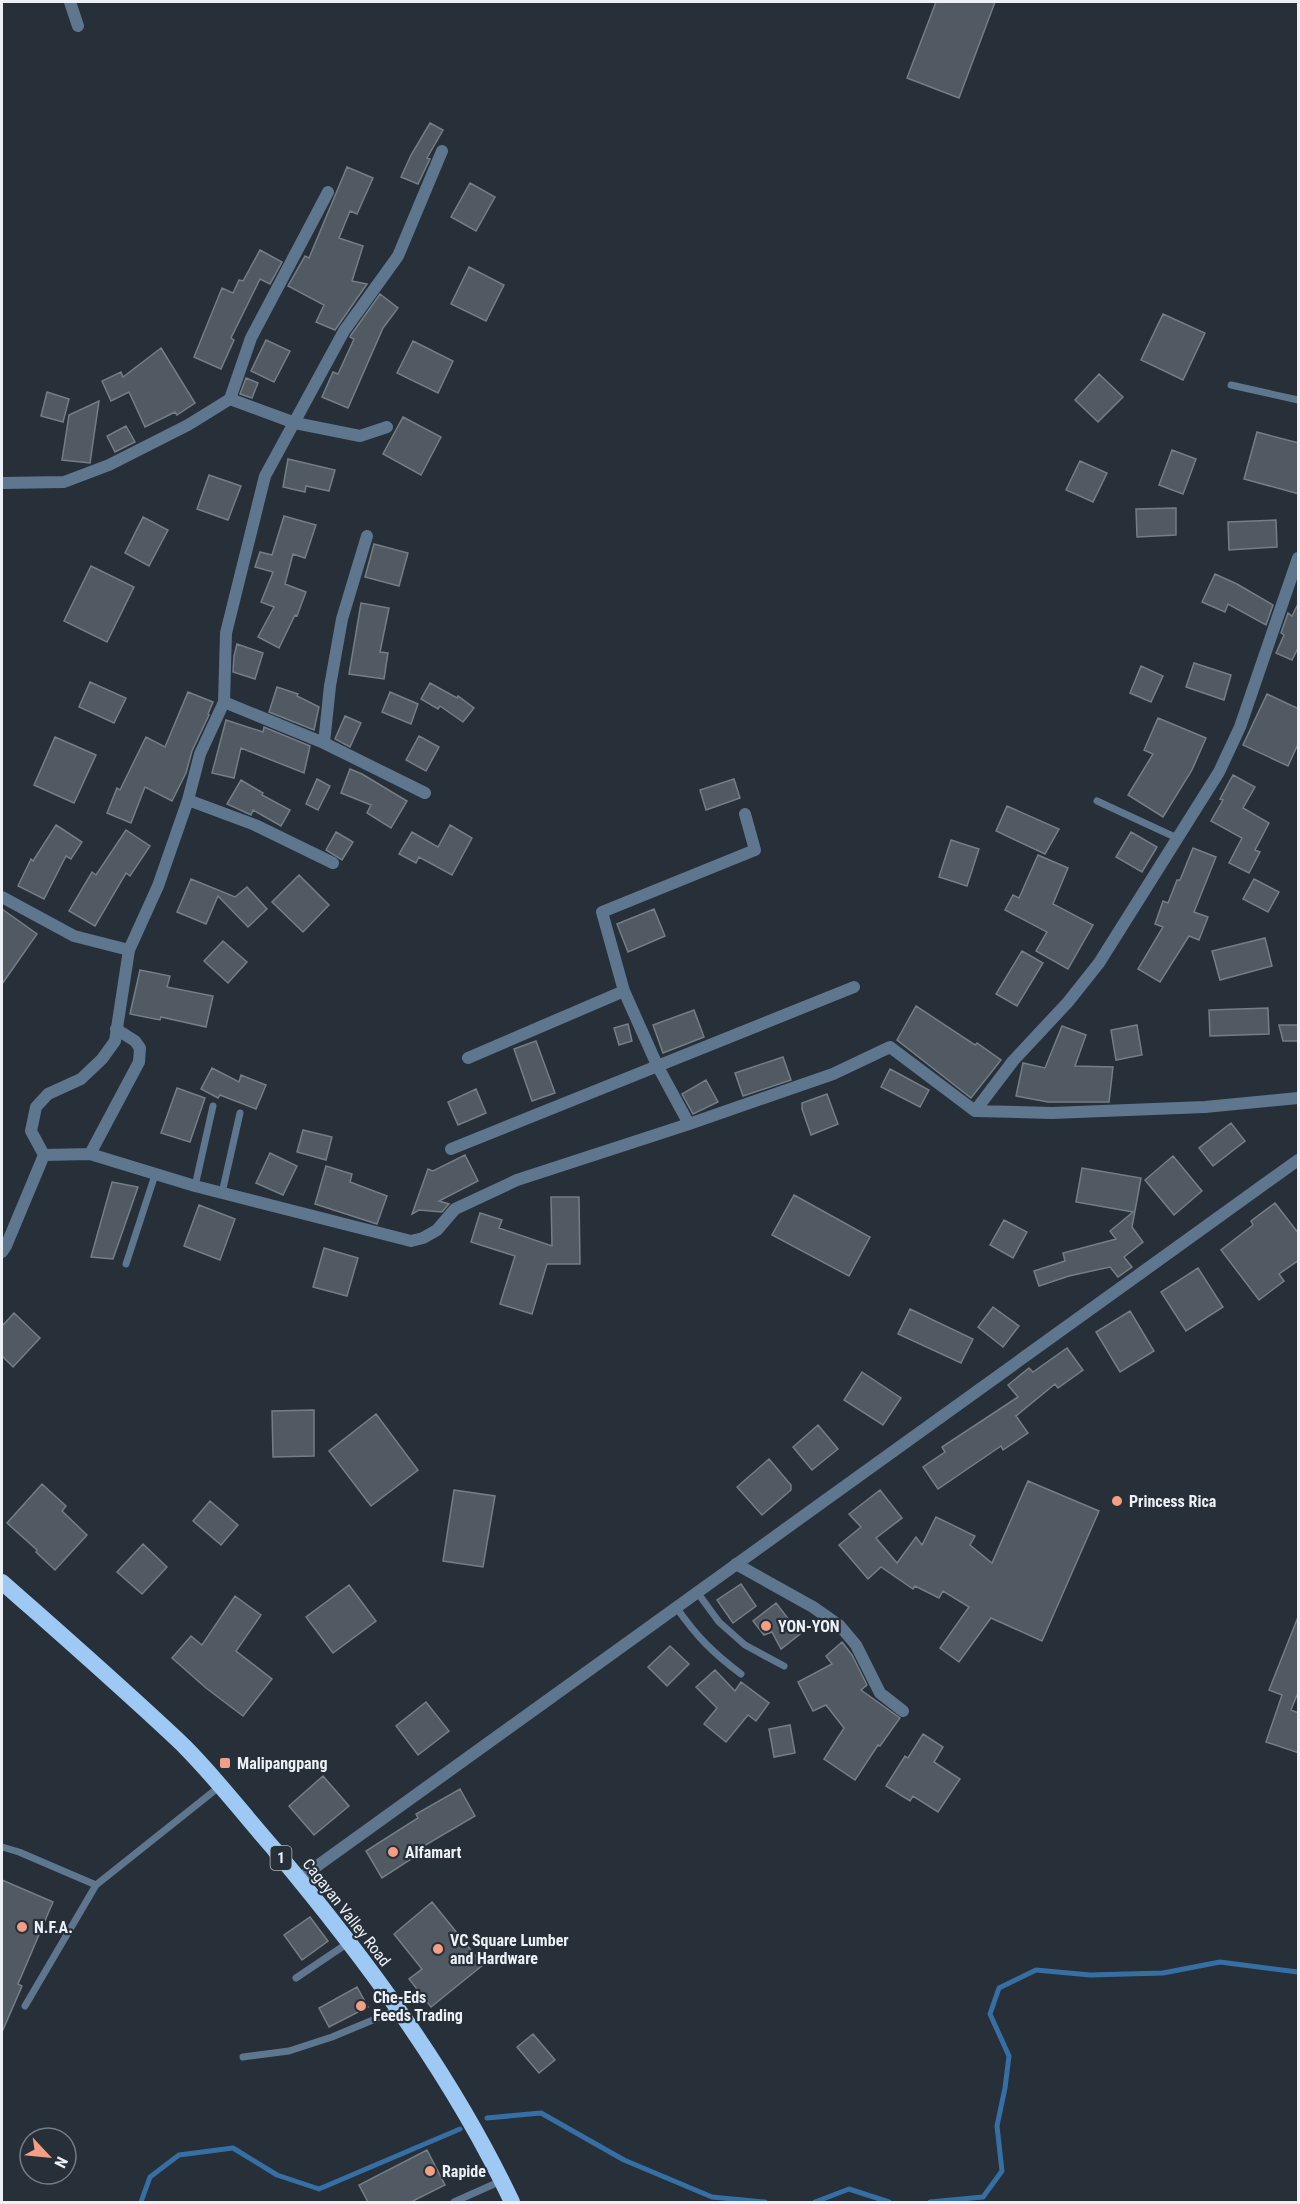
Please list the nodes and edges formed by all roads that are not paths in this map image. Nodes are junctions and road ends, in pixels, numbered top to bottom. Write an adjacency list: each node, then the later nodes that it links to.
1 (70, 2): 2 (street)
2 (78, 26)
3 (442, 151): 8 (street)
4 (328, 192): 6 (street)
5 (1231, 385): 7 (lane)
6 (230, 399): 8 (street); 10 (street)
7 (1299, 400)
8 (295, 423): 9 (street); 13 (street)
9 (387, 427)
10 (2, 483)
11 (367, 536): 14 (street)
12 (1299, 558): 19 (street)
13 (224, 702): 14 (street); 16 (street)
14 (324, 743): 15 (street)
15 (425, 793)
16 (188, 800): 20 (street); 22 (street)
17 (1097, 801): 19 (lane)
18 (745, 814): 24 (street)
19 (1177, 838): 30 (street)
20 (333, 863)
21 (2, 897): 22 (street)
22 (129, 950): 25 (street)
23 (854, 987): 27 (street)
24 (624, 991): 26 (street); 27 (street)
25 (116, 1029): 34 (street); 35 (street)
26 (468, 1059)
27 (657, 1065): 32 (street); 33 (street)
28 (1299, 1098): 30 (street)
29 (213, 1106): 38 (lane)
30 (975, 1111): 32 (street)
31 (240, 1113): 39 (lane)
32 (688, 1124): 39 (street)
33 (451, 1149)
34 (90, 1154): 35 (street); 37 (street)
35 (44, 1155): 40 (street)
36 (1299, 1160): 42 (street)
37 (155, 1174): 38 (street); 41 (lane)
38 (195, 1186): 39 (street)
39 (222, 1193)
40 (2, 1252)
41 (126, 1264)
42 (736, 1564): 44 (street); 48 (street)
43 (2, 1582): 49 (highway, Cagayan Valley Road / 1)
44 (697, 1592): 45 (street); 46 (lane)
45 (676, 1607): 47 (lane); 51 (street)
46 (784, 1666)
47 (741, 1674)
48 (903, 1711)
49 (220, 1786): 51 (highway, Cagayan Valley Road / 1); 52 (lane)
50 (2, 1847): 52 (lane)
51 (299, 1879): 53 (highway, Cagayan Valley Road / 1)
52 (96, 1885): 55 (lane)
53 (348, 1943): 54 (lane); 56 (highway, Cagayan Valley Road / 1)
54 (296, 1977)
55 (25, 2006)
56 (399, 2009): 57 (lane); 58 (highway, Cagayan Valley Road / 1)
57 (243, 2057)
58 (501, 2181): 59 (lane); 60 (highway, Cagayan Valley Road / 1)
59 (454, 2202)
60 (512, 2202)

